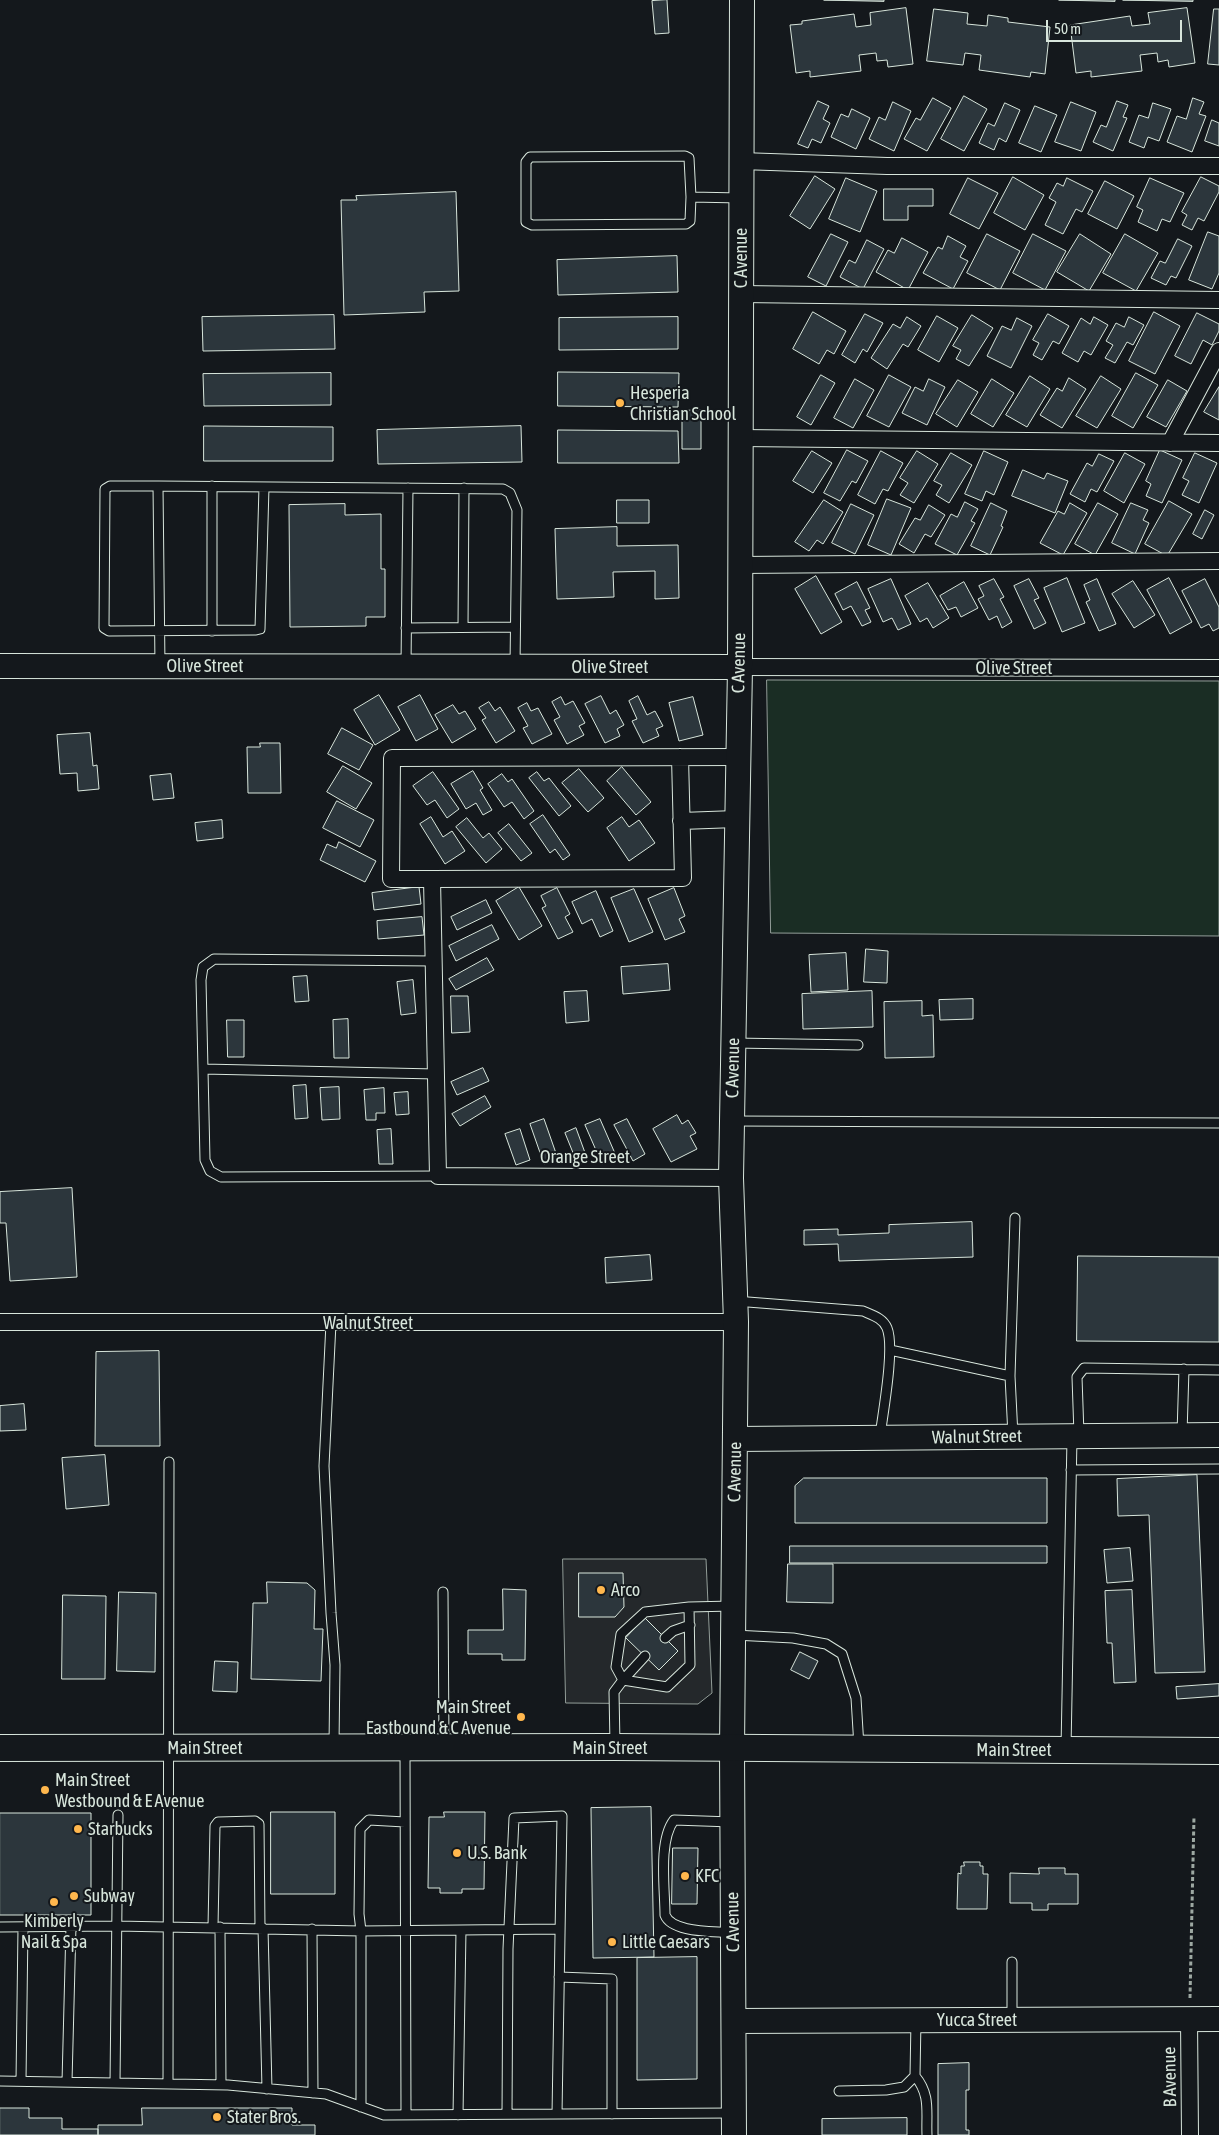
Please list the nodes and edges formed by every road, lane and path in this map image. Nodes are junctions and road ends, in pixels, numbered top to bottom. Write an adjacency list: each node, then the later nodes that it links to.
1 (742, 0): 2 (street, C Avenue)
2 (741, 162): 3 (street); 5 (street, C Avenue)
3 (1219, 166)
4 (691, 197): 4 (lane); 5 (lane)
5 (741, 198): 6 (street, C Avenue)
6 (741, 294): 7 (street); 9 (street, C Avenue)
7 (1219, 300)
8 (1219, 352): 10 (street)
9 (740, 438): 10 (street); 18 (street, C Avenue)
10 (1170, 443): 11 (street)
11 (1219, 443)
12 (158, 486): 13 (lane); 22 (lane); 22 (lane)
13 (212, 486): 14 (lane); 23 (lane)
14 (264, 487): 15 (lane); 23 (lane)
15 (408, 488): 16 (lane); 20 (lane)
16 (464, 488): 19 (lane); 21 (lane)
17 (1219, 561): 18 (street)
18 (740, 565): 28 (street, C Avenue)
19 (516, 627): 21 (lane); 27 (lane)
20 (406, 628): 21 (lane); 26 (lane)
21 (463, 628)
22 (159, 631): 23 (lane); 25 (lane)
23 (212, 631)
24 (0, 666): 25 (street, Olive Street)
25 (160, 666): 26 (street, Olive Street)
26 (406, 667): 27 (street, Olive Street)
27 (515, 667): 28 (street, Olive Street)
28 (740, 667): 29 (street, Olive Street); 31 (street, C Avenue)
29 (1219, 668)
30 (680, 757): 31 (street); 33 (street); 34 (street)
31 (737, 757): 32 (street, C Avenue)
32 (736, 819): 33 (street); 36 (street, C Avenue)
33 (681, 821): 34 (street)
34 (432, 879): 35 (street)
35 (434, 961): 38 (lane); 39 (street)
36 (733, 1043): 37 (lane); 40 (street, C Avenue)
37 (858, 1045)
38 (203, 1069): 39 (lane); 42 (lane)
39 (436, 1074): 42 (street)
40 (732, 1121): 41 (lane); 43 (street, C Avenue)
41 (1219, 1123)
42 (438, 1176): 43 (street, Orange Street)
43 (732, 1178): 45 (street, C Avenue)
44 (1015, 1218): 51 (lane)
45 (735, 1312): 47 (street, Walnut Street); 48 (lane); 57 (street, C Avenue)
46 (0, 1322): 47 (street, Walnut Street)
47 (331, 1323): 72 (lane)
48 (890, 1350): 51 (lane); 56 (lane)
49 (1184, 1369): 50 (lane); 53 (lane); 55 (lane)
50 (1219, 1370)
51 (1010, 1376): 54 (lane)
52 (1219, 1434): 53 (street, Walnut Street)
53 (1182, 1435): 55 (street, Walnut Street)
54 (1013, 1436): 55 (street, Walnut Street); 56 (street, Walnut Street)
55 (1075, 1436): 60 (lane)
56 (880, 1437): 57 (street, Walnut Street)
57 (736, 1439): 62 (street, C Avenue)
58 (169, 1462): 71 (lane)
59 (1219, 1469): 60 (lane)
60 (1071, 1470): 77 (lane)
61 (443, 1592): 74 (lane)
62 (734, 1606): 63 (lane); 65 (street, C Avenue)
63 (689, 1607): 64 (lane); 68 (lane)
64 (690, 1625): 66 (lane); 68 (lane)
65 (733, 1635): 75 (street, C Avenue); 76 (lane)
66 (665, 1638)
67 (645, 1656): 68 (lane)
68 (623, 1680): 69 (lane)
69 (614, 1747): 74 (main road, Main Street); 75 (main road, Main Street)
70 (0, 1748): 71 (main road, Main Street)
71 (170, 1748): 72 (main road, Main Street); 85 (lane)
72 (334, 1748): 73 (main road, Main Street)
73 (404, 1748): 74 (main road, Main Street); 81 (lane)
74 (444, 1748)
75 (732, 1749): 76 (main road, Main Street); 82 (street, C Avenue)
76 (859, 1750): 77 (main road, Main Street)
77 (1066, 1750): 78 (main road, Main Street)
78 (1219, 1751)
79 (118, 1815): 84 (lane)
80 (1194, 1816): 99 (path)
81 (405, 1822): 92 (lane); 95 (lane)
82 (732, 1822): 96 (street, C Avenue); 96 (lane)
83 (71, 1926): 84 (lane); 87 (lane); 107 (lane)
84 (117, 1926): 85 (lane); 108 (lane)
85 (169, 1926): 88 (lane); 109 (lane)
86 (0, 1927): 87 (lane)
87 (23, 1927): 106 (lane)
88 (217, 1927): 89 (lane); 89 (lane); 110 (lane)
89 (262, 1928): 90 (lane); 111 (lane)
90 (312, 1929): 95 (lane); 113 (lane)
91 (560, 1929): 94 (lane); 94 (lane); 98 (lane)
92 (405, 1930): 93 (lane); 95 (lane); 119 (lane)
93 (461, 1930): 94 (lane); 115 (lane)
94 (509, 1930): 116 (lane)
95 (361, 1931): 114 (lane)
96 (733, 1933): 103 (street, C Avenue)
97 (1012, 1962): 102 (lane)
98 (559, 1977): 117 (lane); 118 (lane)
99 (1189, 2019): 100 (street, Yucca Street); 102 (street, Yucca Street); 122 (street, B Avenue)
100 (1219, 2019)
101 (916, 2020): 102 (street, Yucca Street); 103 (street, Yucca Street); 104 (lane)
102 (1012, 2020)
103 (734, 2021): 120 (street, C Avenue)
104 (915, 2076): 112 (lane); 121 (lane)
105 (0, 2081): 106 (lane)
106 (21, 2081): 107 (lane)
107 (67, 2082): 108 (lane)
108 (115, 2083): 109 (lane)
109 (168, 2084): 110 (lane)
110 (221, 2085): 111 (lane)
111 (267, 2089): 113 (lane)
112 (839, 2091)
113 (313, 2093): 114 (lane)
114 (361, 2106): 119 (lane)
115 (458, 2114): 116 (lane); 119 (lane)
116 (507, 2114): 117 (lane)
117 (557, 2114): 118 (lane)
118 (612, 2114): 120 (lane)
119 (406, 2115)
120 (734, 2124)
121 (926, 2135)
122 (1190, 2135)

